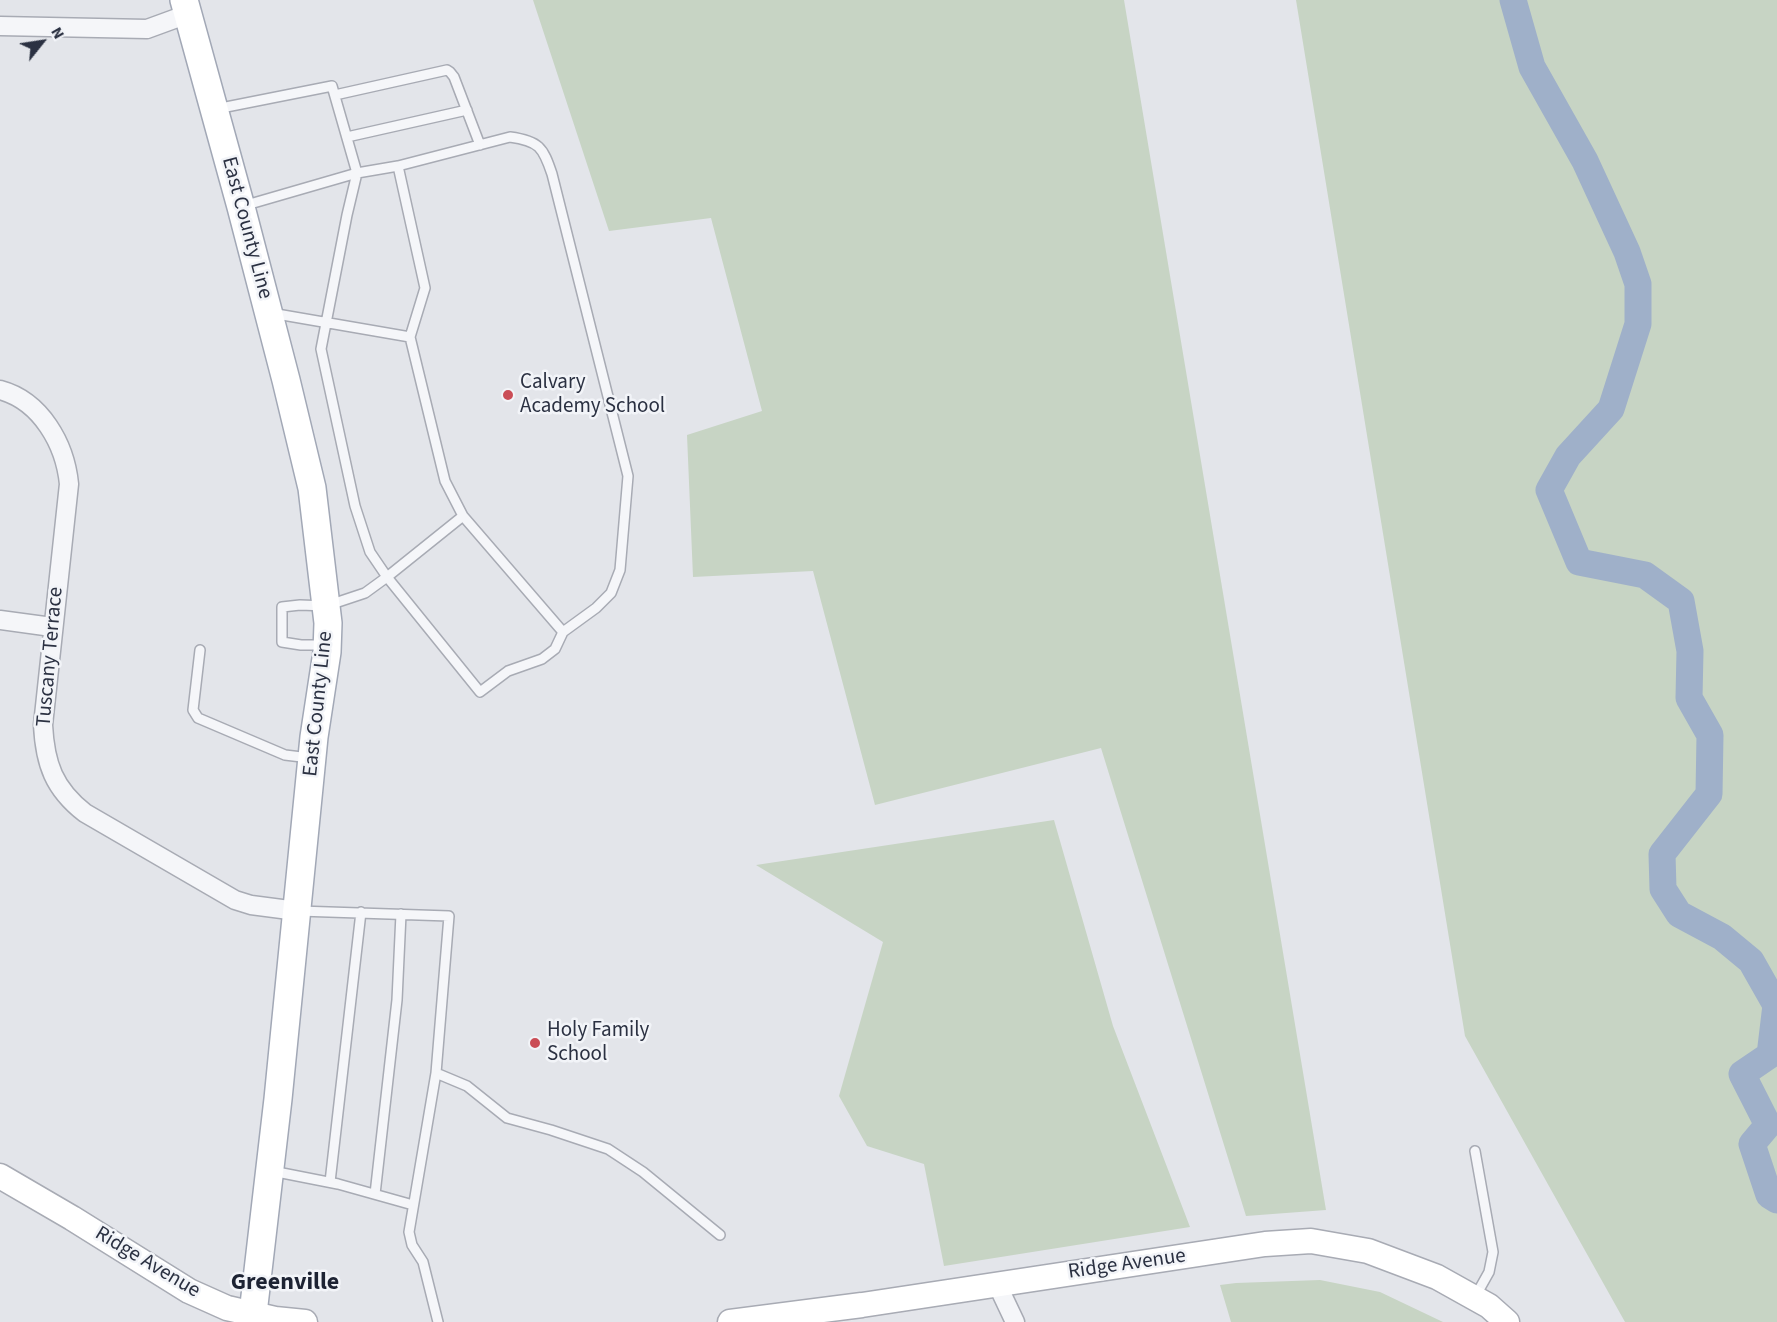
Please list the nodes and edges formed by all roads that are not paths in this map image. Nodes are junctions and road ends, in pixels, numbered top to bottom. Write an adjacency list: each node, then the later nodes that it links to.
1 (186, 7): 2 (street); 4 (main road, East County Line)
2 (0, 26)
3 (334, 90): 4 (lane); 5 (lane); 6 (lane)
4 (214, 109): 10 (main road, East County Line)
5 (467, 110): 6 (lane); 7 (lane)
6 (347, 137): 9 (lane)
7 (480, 145): 8 (lane); 20 (lane)
8 (398, 166): 9 (lane); 13 (lane)
9 (357, 173): 10 (lane); 12 (lane)
10 (241, 207): 11 (main road, East County Line)
11 (268, 313): 12 (lane); 17 (main road, East County Line)
12 (326, 322): 13 (lane); 16 (lane)
13 (410, 337): 15 (lane)
14 (0, 390): 19 (street, Tuscany Terrace)
15 (463, 516): 16 (lane); 20 (lane)
16 (387, 577): 17 (lane); 20 (lane)
17 (326, 606): 21 (main road, East County Line); 21 (lane)
18 (0, 620): 19 (street)
19 (52, 627): 24 (street, Tuscany Terrace)
20 (563, 632)
21 (327, 645): 23 (main road, East County Line)
22 (200, 650): 23 (lane)
23 (312, 759): 24 (main road, East County Line)
24 (297, 911): 25 (lane); 29 (main road, East County Line)
25 (361, 912): 26 (lane); 31 (lane)
26 (402, 914): 27 (lane); 32 (lane)
27 (436, 1073): 33 (lane); 34 (lane)
28 (1476, 1151): 36 (lane)
29 (270, 1171): 31 (lane); 37 (main road, East County Line)
30 (0, 1176): 37 (street, Ridge Avenue)
31 (330, 1182): 32 (lane)
32 (375, 1194): 33 (lane)
33 (413, 1205): 39 (lane)
34 (720, 1235)
35 (998, 1284): 36 (street, Ridge Avenue); 40 (street, Ridge Avenue); 41 (street)
36 (1475, 1298): 42 (street, Ridge Avenue)
37 (252, 1318): 38 (street, Ridge Avenue)
38 (305, 1322)
39 (438, 1322)
40 (730, 1322)
41 (1015, 1322)
42 (1507, 1322)

